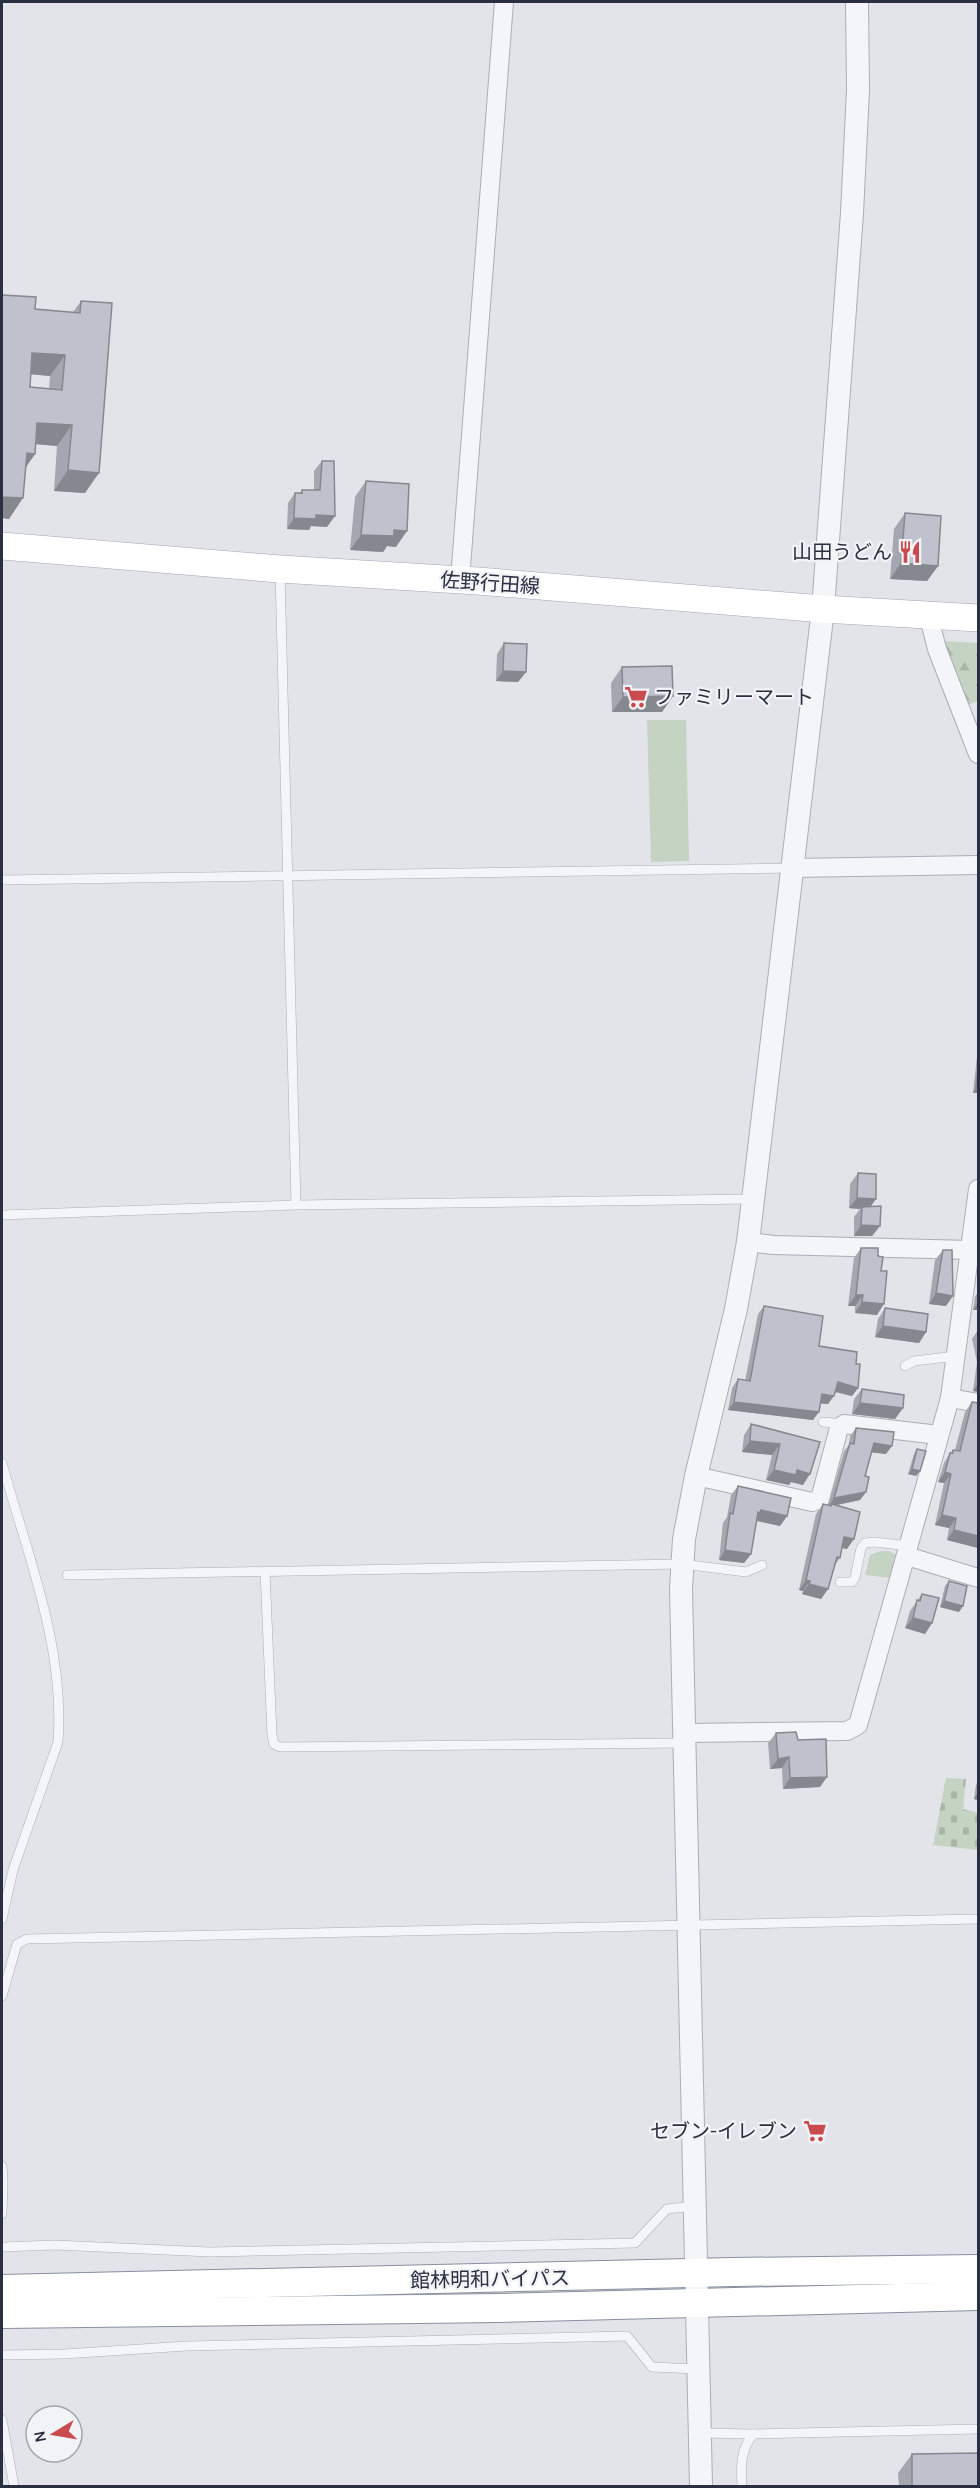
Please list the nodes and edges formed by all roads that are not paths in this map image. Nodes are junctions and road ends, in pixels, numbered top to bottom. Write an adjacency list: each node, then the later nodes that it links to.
1 (504, 2): 5 (street)
2 (857, 2): 6 (street)
3 (2, 546): 4 (main road, 佐野行田線)
4 (280, 569): 5 (main road, 佐野行田線); 12 (lane)
5 (460, 580): 6 (main road, 佐野行田線)
6 (824, 609): 7 (main road, 佐野行田線); 11 (street)
7 (928, 614): 8 (main road, 佐野行田線); 9 (street)
8 (978, 618)
9 (978, 754)
10 (978, 865): 11 (street)
11 (793, 868): 12 (lane); 15 (street)
12 (290, 876): 13 (lane); 16 (lane)
13 (2, 880)
14 (978, 1189): 19 (street)
15 (753, 1199): 16 (lane); 18 (street)
16 (296, 1205): 17 (lane)
17 (2, 1215)
18 (748, 1242): 19 (street); 28 (street)
19 (970, 1250): 20 (street)
20 (956, 1356): 21 (lane); 22 (street)
21 (905, 1366)
22 (950, 1398): 23 (street); 26 (street)
23 (978, 1403)
24 (823, 1422): 25 (lane)
25 (844, 1424): 26 (street); 28 (street)
26 (939, 1435): 29 (street)
27 (2, 1463): 37 (lane)
28 (696, 1476): 30 (street)
29 (908, 1551): 34 (street); 35 (lane); 36 (street)
30 (682, 1564): 31 (lane); 32 (lane); 36 (street)
31 (762, 1565)
32 (265, 1571): 33 (lane); 36 (lane)
33 (67, 1575)
34 (978, 1578)
35 (840, 1582)
36 (685, 1738): 39 (street)
37 (2, 1919)
38 (978, 1919): 39 (lane)
39 (688, 1924): 40 (lane); 42 (street)
40 (2, 1996)
41 (2, 2166): 43 (lane)
42 (696, 2206): 44 (lane); 46 (street)
43 (2, 2214)
44 (2, 2247)
45 (978, 2269): 46 (highway, 館林明和バイパス)
46 (697, 2273): 47 (highway, 館林明和バイパス); 49 (street)
47 (2, 2289)
48 (978, 2296): 49 (highway, 館林明和バイパス)
49 (698, 2303): 50 (highway, 館林明和バイパス); 52 (street)
50 (2, 2314)
51 (2, 2355): 52 (lane)
52 (699, 2369): 55 (street)
53 (2, 2420): 57 (lane)
54 (978, 2428): 56 (lane)
55 (700, 2433): 56 (lane); 58 (street)
56 (753, 2434): 59 (lane)
57 (14, 2487)
58 (702, 2487)
59 (742, 2487)

